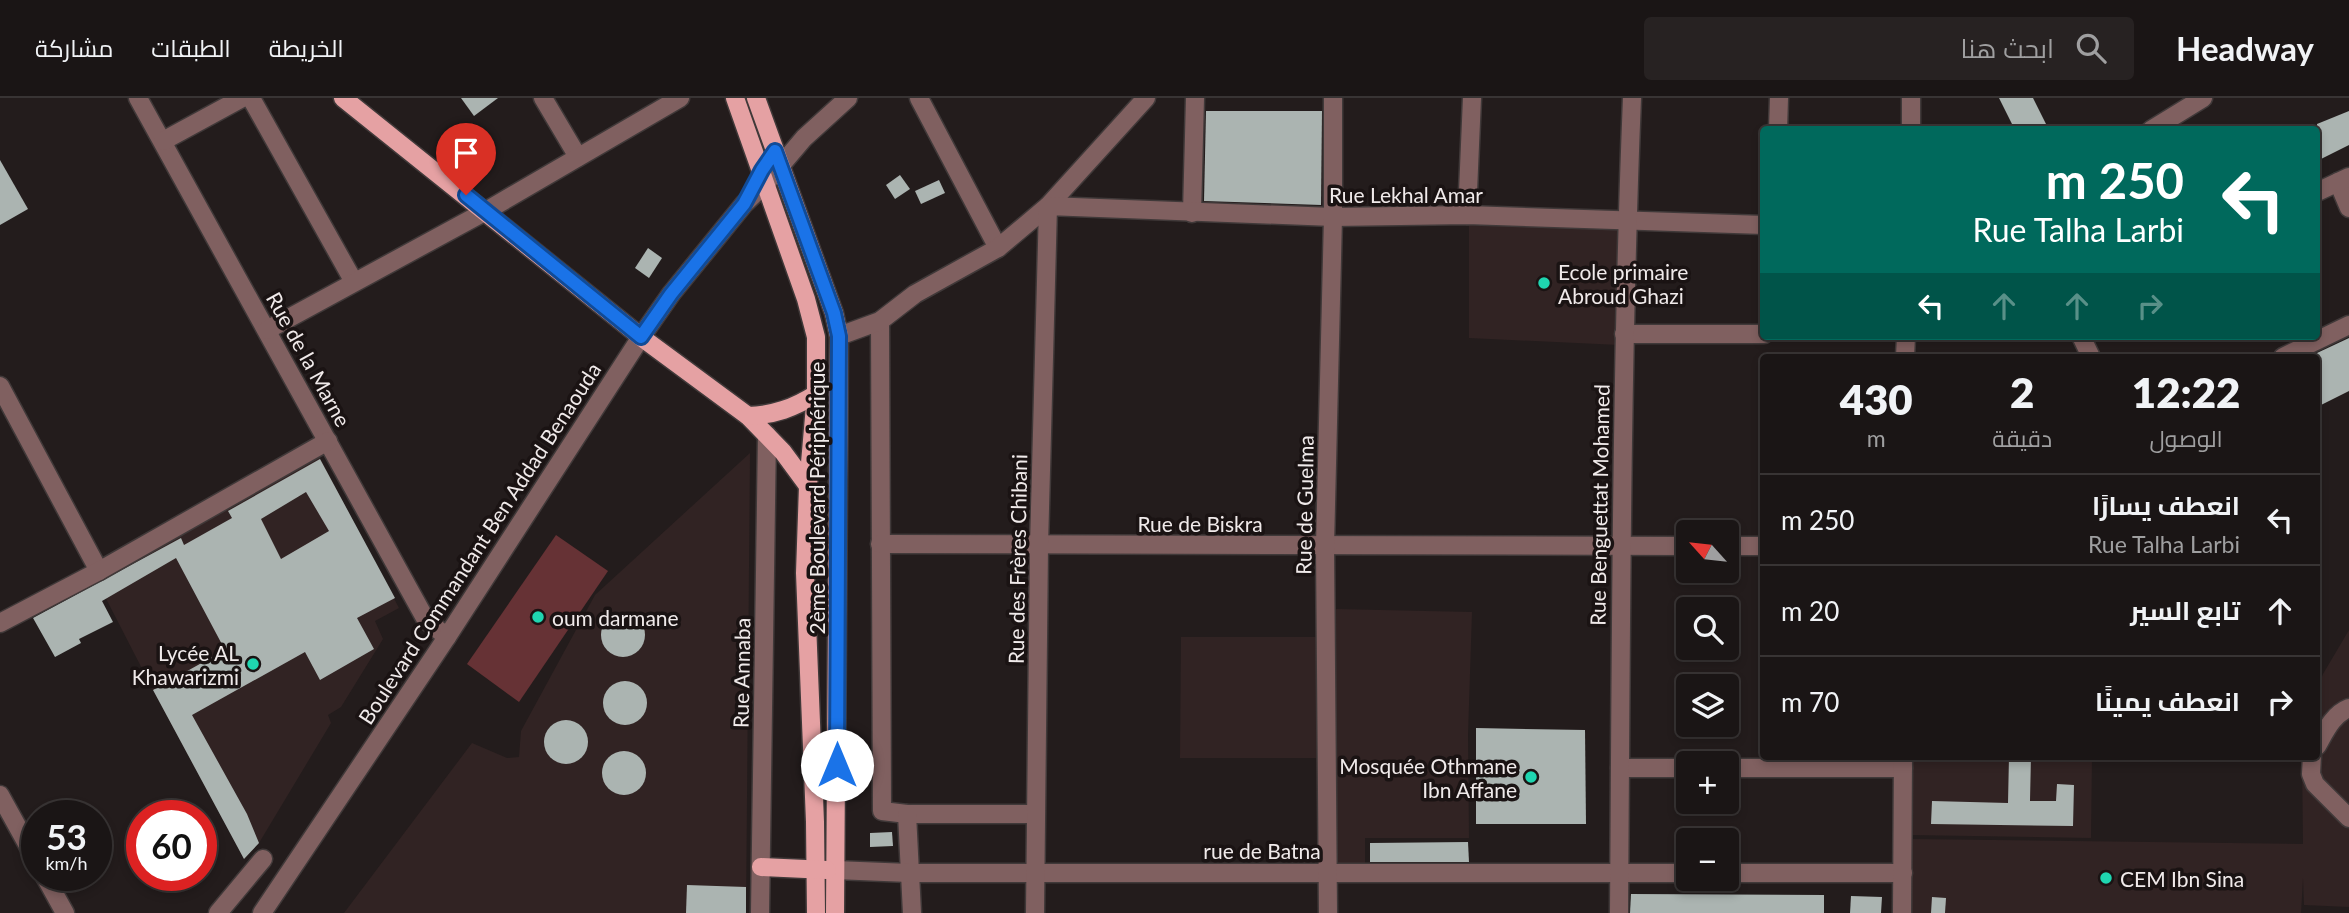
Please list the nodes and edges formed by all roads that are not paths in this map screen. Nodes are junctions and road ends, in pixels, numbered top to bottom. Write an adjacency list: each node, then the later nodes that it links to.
1 (138, 98): 23 (street, Rue de la Marne)
2 (242, 98): 23 (street)
3 (251, 98): 38 (street)
4 (343, 98): 31 (main road)
5 (543, 98): 24 (street)
6 (680, 98): 24 (street)
7 (735, 98): 26 (main road, 2ème Boulevard Périphérique)
8 (756, 98): 25 (main road, 2ème Boulevard Périphérique)
9 (832, 98): 25 (street)
10 (848, 98): 25 (street)
11 (919, 98): 37 (street)
12 (1146, 98): 29 (street)
13 (1195, 98): 32 (street)
14 (1333, 98): 34 (street, Rue de Guelma)
15 (1472, 98): 33 (street)
16 (1632, 98): 35 (street, Rue Benguettat Mohamed)
17 (1779, 98): 20 (street)
18 (1911, 98): 21 (street)
19 (2203, 98): 22 (street)
20 (1778, 126)
21 (1910, 126)
22 (2153, 126)
23 (163, 141): 41 (street, Rue de la Marne)
24 (578, 157): 31 (street)
25 (778, 158): 26 (street, Boulevard Commandant Ben Addad Benaouda); 44 (main road, 2ème Boulevard Périphérique)
26 (764, 176): 45 (street, Boulevard Commandant Ben Addad Benaouda); 50 (main road, 2ème Boulevard Périphérique)
27 (2343, 180): 28 (street); 30 (street)
28 (2320, 191)
29 (1048, 206): 32 (street, Rue Lekhal Amar); 37 (street); 56 (street, Rue des Frères Chibani)
30 (2349, 208)
31 (486, 211): 38 (street); 45 (main road)
32 (1192, 213): 34 (street, Rue Lekhal Amar)
33 (1468, 215): 34 (street, Rue Lekhal Amar); 35 (street, Rue Lekhal Amar)
34 (1333, 217): 57 (street, Rue de Guelma)
35 (1627, 220): 36 (street, Rue Lekhal Amar); 42 (street, Rue Benguettat Mohamed)
36 (1760, 225)
37 (998, 248): 39 (street)
38 (354, 282): 41 (street)
39 (880, 321): 44 (street); 55 (street)
40 (2349, 325): 46 (street)
41 (267, 330): 53 (street, Rue de la Marne)
42 (1625, 334): 43 (street); 58 (street, Rue Benguettat Mohamed)
43 (1760, 334)
44 (839, 336): 80 (main road, 2ème Boulevard Périphérique)
45 (641, 337): 51 (main road); 64 (street, Boulevard Commandant Ben Addad Benaouda)
46 (2320, 339)
47 (2318, 340): 48 (street)
48 (2289, 354)
49 (0, 387): 62 (street)
50 (816, 394): 51 (main road); 54 (main road, 2ème Boulevard Périphérique)
51 (748, 416): 52 (main road)
52 (767, 435): 54 (main road); 78 (street, Rue Annaba)
53 (328, 441): 62 (street); 64 (street, Rue de la Marne)
54 (808, 486): 79 (main road, 2ème Boulevard Périphérique)
55 (880, 544): 56 (street, Rue de Biskra); 73 (street)
56 (1039, 545): 57 (street, Rue de Biskra); 74 (street, Rue des Frères Chibani)
57 (1325, 546): 58 (street, Rue de Biskra); 83 (street, Rue de Guelma)
58 (1620, 546): 59 (street, Rue de Biskra); 69 (street, Rue Benguettat Mohamed)
59 (1676, 546)
60 (1740, 546): 61 (street)
61 (1760, 547)
62 (99, 570): 63 (street)
63 (0, 622)
64 (447, 637): 92 (street, Boulevard Commandant Ben Addad Benaouda)
65 (2349, 708): 66 (street)
66 (2320, 741)
67 (2312, 760): 75 (street)
68 (1903, 762): 71 (street); 87 (street)
69 (1620, 768): 70 (street); 84 (street, Rue Benguettat Mohamed)
70 (1676, 768)
71 (1739, 768)
72 (0, 795): 76 (street)
73 (907, 814): 74 (street); 81 (street)
74 (1035, 814): 82 (street, Rue des Frères Chibani)
75 (2349, 818)
76 (21, 833)
77 (263, 859): 91 (street)
78 (761, 867): 79 (main road); 93 (street, Rue Annaba)
79 (816, 869): 80 (main road); 94 (main road, 2ème Boulevard Périphérique)
80 (835, 870): 81 (street, rue de Batna); 95 (main road, 2ème Boulevard Périphérique)
81 (909, 873): 82 (street, rue de Batna); 89 (street)
82 (1036, 873): 83 (street, rue de Batna); 96 (street, Rue des Frères Chibani)
83 (1329, 873): 84 (street, rue de Batna); 97 (street, Rue de Guelma)
84 (1619, 873): 85 (street, rue de Batna); 98 (street, Rue Benguettat Mohamed)
85 (1676, 873)
86 (1739, 873): 87 (street)
87 (1903, 873): 99 (street)
88 (53, 891): 90 (street)
89 (910, 911)
90 (65, 913)
91 (218, 913)
92 (262, 913)
93 (760, 913)
94 (816, 913)
95 (835, 913)
96 (1035, 913)
97 (1328, 913)
98 (1619, 913)
99 (1902, 913)

